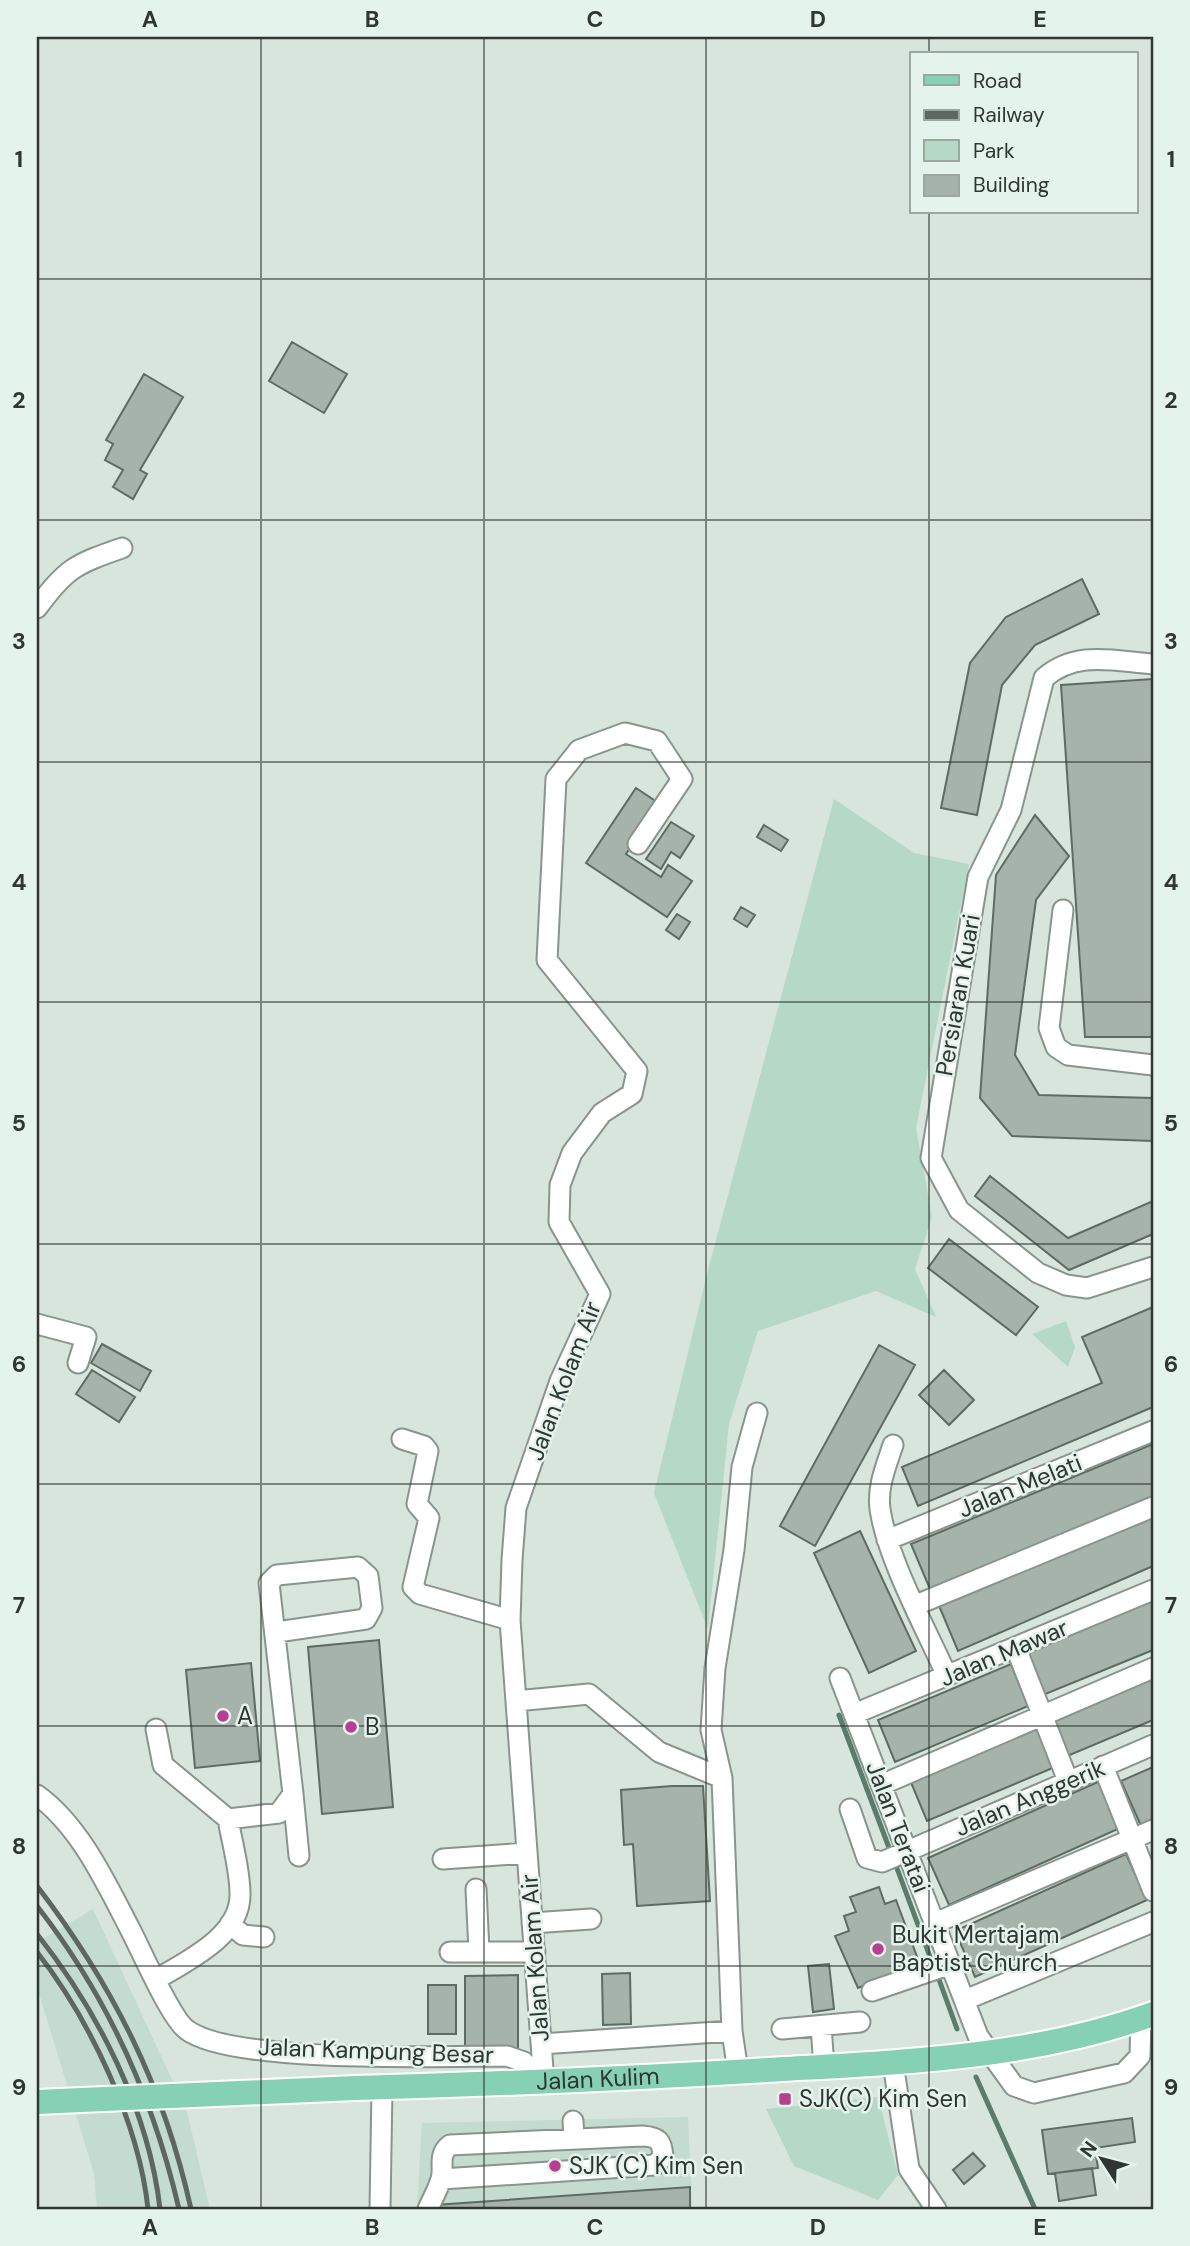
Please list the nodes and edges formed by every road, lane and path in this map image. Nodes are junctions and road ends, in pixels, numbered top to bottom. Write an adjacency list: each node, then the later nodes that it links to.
1 (122, 548): 2 (street)
2 (37, 608)
3 (1153, 664): 7 (street, Persiaran Kuari)
4 (638, 844): 18 (street, Jalan Kolam Air)
5 (1063, 911): 6 (street)
6 (1153, 1065)
7 (1153, 1267)
8 (37, 1324): 9 (street)
9 (78, 1363)
10 (757, 1413): 30 (street)
11 (1153, 1431): 15 (street, Jalan Melati)
12 (402, 1439): 18 (street)
13 (893, 1445): 15 (street)
14 (1153, 1507): 17 (street)
15 (887, 1540): 17 (street)
16 (1153, 1590): 20 (street, Jalan Mawar)
17 (916, 1605): 22 (street)
18 (510, 1620): 24 (street, Jalan Kolam Air)
19 (276, 1632): 19 (street); 33 (street)
20 (1016, 1647): 22 (street, Jalan Mawar); 26 (street)
21 (1153, 1668): 26 (street)
22 (947, 1676): 25 (street, Jalan Mawar)
23 (840, 1678): 25 (street, Jalan Teratai)
24 (516, 1701): 30 (street); 40 (street, Jalan Kolam Air)
25 (853, 1714): 32 (street, Jalan Teratai)
26 (1043, 1716): 31 (street); 32 (street)
27 (156, 1729): 36 (street)
28 (1153, 1745): 29 (street, Jalan Anggerik)
29 (1103, 1766): 31 (street, Jalan Anggerik); 38 (street)
30 (722, 1778): 62 (street)
31 (1068, 1782): 39 (street, Jalan Anggerik)
32 (881, 1785): 39 (street, Jalan Teratai)
33 (293, 1794): 36 (street); 41 (street)
34 (37, 1795): 55 (street, Jalan Kampung Besar)
35 (850, 1809): 39 (street, Jalan Anggerik)
36 (228, 1818): 49 (street)
37 (1153, 1830): 38 (street)
38 (1132, 1839): 44 (street); 48 (street)
39 (907, 1852): 48 (street, Jalan Teratai)
40 (527, 1853): 42 (street); 47 (street, Jalan Kolam Air)
41 (299, 1856)
42 (443, 1859)
43 (476, 1889): 51 (street)
44 (1153, 1891)
45 (591, 1919): 47 (street)
46 (1153, 1922): 57 (street)
47 (533, 1923): 53 (street, Jalan Kolam Air)
48 (935, 1923): 54 (street, Jalan Teratai)
49 (230, 1924): 50 (street); 55 (street)
50 (264, 1937)
51 (479, 1951): 52 (street); 53 (street)
52 (450, 1952)
53 (535, 1952): 63 (street, Jalan Kolam Air)
54 (951, 1964): 56 (street); 57 (street, Jalan Teratai)
55 (157, 1979): 68 (street, Jalan Kampung Besar)
56 (872, 1991)
57 (965, 2000): 64 (street, Jalan Teratai)
58 (1147, 2016): 64 (main road, Jalan Kulim); 64 (street, Jalan Teratai)
59 (860, 2022): 60 (street)
60 (821, 2026): 61 (street); 66 (street)
61 (782, 2029)
62 (732, 2031): 63 (street); 67 (street)
63 (541, 2044): 68 (street, Jalan Kolam Air)
64 (990, 2053): 65 (main road, Jalan Kulim)
65 (893, 2063): 66 (main road, Jalan Kulim); 74 (street)
66 (824, 2067): 67 (main road, Jalan Kulim)
67 (738, 2072): 68 (main road, Jalan Kulim)
68 (544, 2083): 69 (main road, Jalan Kulim)
69 (382, 2087): 70 (main road, Jalan Kulim, bridge); 72 (street)
70 (37, 2102)
71 (442, 2179): 71 (street); 73 (street)
72 (380, 2209)
73 (428, 2209)
74 (936, 2209)

